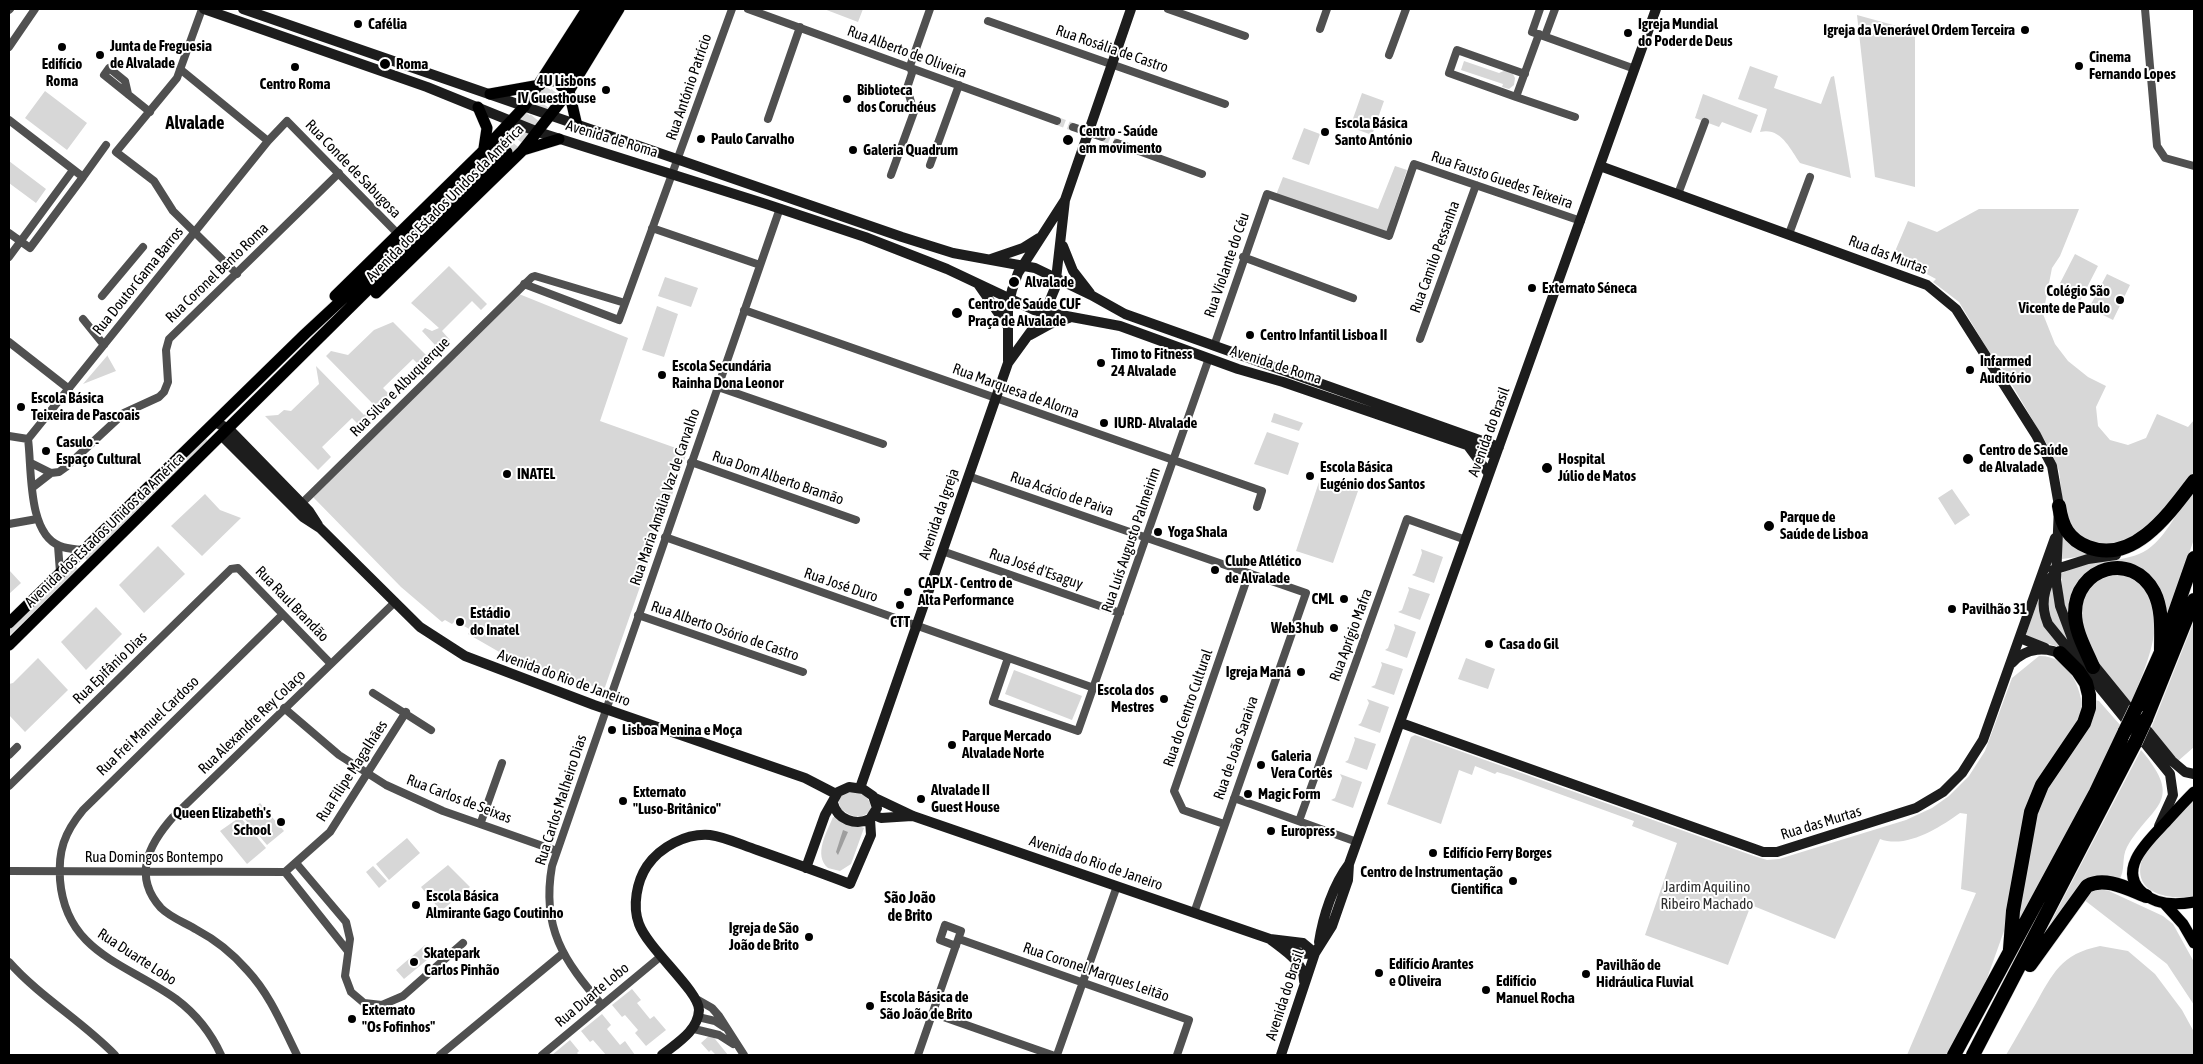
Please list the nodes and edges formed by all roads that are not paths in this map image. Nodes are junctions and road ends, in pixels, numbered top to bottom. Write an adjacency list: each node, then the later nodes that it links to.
1 (35, 9): 24 (street)
2 (203, 9): 29 (street); 38 (street, Avenida de Roma)
3 (243, 9): 35 (street, Avenida de Roma)
4 (585, 9): 31 (main road, Avenida dos Estados Unidos da América)
5 (598, 9): 33 (main road, Avenida dos Estados Unidos da América)
6 (608, 9): 33 (main road, Avenida dos Estados Unidos da América)
7 (619, 9): 33 (main road, Avenida dos Estados Unidos da América)
8 (732, 9): 59 (street, Rua António Patrício)
9 (748, 9): 20 (street, Rua Alberto de Oliveira)
10 (930, 9): 27 (street)
11 (1131, 9): 26 (street)
12 (1168, 9): 23 (street)
13 (1327, 9): 21 (street)
14 (1406, 9): 25 (street)
15 (1540, 9): 22 (street)
16 (1555, 9): 22 (street)
17 (1656, 9): 28 (street, Avenida do Brasil)
18 (2146, 9): 62 (street)
19 (988, 21): 26 (street, Rua Rosália de Castro)
20 (800, 28): 27 (street, Rua Alberto de Oliveira); 43 (street)
21 (1320, 29)
22 (1542, 35): 28 (street); 30 (street)
23 (1245, 36)
24 (9, 47)
25 (1389, 55)
26 (1112, 63): 37 (street, Rua Rosália de Castro); 51 (street)
27 (910, 66): 32 (street, Rua Alberto de Oliveira); 67 (street)
28 (1635, 68): 61 (street, Avenida do Brasil)
29 (180, 69): 40 (street); 54 (street)
30 (1524, 74): 36 (street); 36 (street)
31 (540, 85): 35 (main road); 39 (main road, Avenida dos Estados Unidos da América)
32 (959, 85): 46 (street, Rua Alberto de Oliveira); 60 (street)
33 (561, 86): 41 (main road, Avenida dos Estados Unidos da América); 48 (main road)
34 (128, 94): 40 (street)
35 (490, 94): 39 (street, Avenida de Roma)
36 (1516, 97): 42 (street)
37 (1225, 104)
38 (478, 107): 45 (street, Avenida de Roma); 57 (main road)
39 (524, 107): 41 (street, Avenida de Roma); 45 (main road, Avenida dos Estados Unidos da América)
40 (150, 112): 78 (street)
41 (550, 116): 48 (street, Avenida de Roma); 50 (main road, Avenida dos Estados Unidos da América)
42 (1575, 118)
43 (768, 119)
44 (9, 120): 63 (street)
45 (512, 121): 50 (street, Avenida de Roma); 57 (main road, Avenida dos Estados Unidos da América)
46 (1058, 121)
47 (1705, 122): 72 (street)
48 (577, 126): 59 (street, Avenida de Roma)
49 (1073, 127): 51 (street)
50 (538, 132): 53 (street, Avenida de Roma); 58 (main road, Avenida dos Estados Unidos da América)
51 (1088, 132): 52 (street); 74 (street)
52 (1102, 137)
53 (559, 139): 58 (main road); 65 (street, Avenida de Roma)
54 (268, 141): 64 (street, Rua Conde de Sabugosa); 78 (street, Rua Doutor Gama Barros)
55 (1117, 143): 66 (street)
56 (106, 145): 68 (street)
57 (484, 150): 81 (main road, Avenida dos Estados Unidos da América)
58 (522, 151): 105 (main road, Avenida dos Estados Unidos da América)
59 (678, 161): 65 (street, Rua António Patrício); 73 (street, Avenida de Roma)
60 (930, 166)
61 (1600, 166): 72 (street, Rua das Murtas); 76 (street, Avenida do Brasil)
62 (2194, 166)
63 (73, 170): 68 (street); 84 (street)
64 (339, 173): 81 (street, Rua Conde de Sabugosa); 91 (street, Rua Coronel Bento Roma)
65 (673, 174): 75 (street, Avenida de Roma); 77 (street)
66 (1202, 174)
67 (891, 175)
68 (83, 177): 84 (street)
69 (1810, 177): 82 (street)
70 (1476, 185): 71 (street, Rua Fausto Guedes Teixeira); 76 (street, Rua Fausto Guedes Teixeira); 108 (street, Rua Camilo Pessanha)
71 (1267, 194): 87 (street, Rua Violante do Céu)
72 (1678, 194): 82 (street, Rua das Murtas)
73 (783, 197): 75 (street); 88 (street, Avenida de Roma)
74 (1065, 200): 79 (street); 83 (street)
75 (780, 208): 89 (street, Rua Maria Amália Vaz de Carvalho); 93 (street, Avenida de Roma)
76 (1581, 221): 123 (street, Avenida do Brasil)
77 (652, 228): 89 (street); 99 (street)
78 (196, 232): 91 (street); 110 (street, Rua Doutor Gama Barros)
79 (1046, 232): 88 (street); 90 (street)
80 (9, 233): 84 (street)
81 (398, 234): 106 (main road, Avenida dos Estados Unidos da América)
82 (1788, 234): 133 (street, Rua das Murtas)
83 (1061, 238): 92 (street); 95 (street)
84 (21, 241): 86 (street)
85 (143, 247): 96 (street)
86 (9, 257)
87 (1244, 257): 97 (street); 111 (street, Rua Violante do Céu)
88 (988, 260): 90 (street, Avenida de Roma)
89 (760, 265): 100 (street, Rua Maria Amália Vaz de Carvalho)
90 (1023, 266): 92 (street, Avenida de Roma); 98 (street, Avenida da Igreja)
91 (236, 274): 127 (street, Rua Coronel Bento Roma)
92 (1057, 278): 95 (street, Avenida de Roma); 101 (street, Avenida da Igreja)
93 (978, 283): 98 (street, Avenida de Roma); 104 (street)
94 (524, 284): 99 (street); 99 (street); 132 (street, Rua Silva e Albuquerque)
95 (1091, 295): 111 (street, Avenida de Roma)
96 (102, 296)
97 (1353, 298)
98 (1010, 299): 101 (street, Avenida de Roma); 104 (street, Avenida da Igreja)
99 (625, 304)
100 (744, 310): 114 (street, Rua Maria Amália Vaz de Carvalho); 116 (street, Rua Marquesa de Alorna)
101 (1045, 312): 102 (street, Avenida de Roma); 107 (street, Avenida da Igreja)
102 (1070, 318): 107 (street); 112 (street, Avenida de Roma)
103 (83, 319): 110 (street)
104 (1008, 326): 113 (street, Avenida da Igreja)
105 (328, 331): 106 (main road, Avenida dos Estados Unidos da América); 118 (main road, Avenida dos Estados Unidos da América)
106 (305, 334): 117 (main road, Avenida dos Estados Unidos da América)
107 (1024, 339): 113 (street, Avenida da Igreja)
108 (1420, 339)
109 (9, 342): 115 (street)
110 (104, 345): 115 (street, Rua Doutor Gama Barros)
111 (1214, 346): 112 (street); 123 (street, Avenida de Roma)
112 (1209, 358): 122 (street, Avenida de Roma); 124 (street, Rua Luís Augusto Palmeirim)
113 (1008, 363): 116 (street, Avenida da Igreja)
114 (718, 387): 121 (street); 125 (street, Rua Maria Amália Vaz de Carvalho)
115 (68, 389): 120 (street, Rua Doutor Gama Barros)
116 (996, 398): 124 (street, Rua Marquesa de Alorna); 129 (street, Avenida da Igreja)
117 (215, 422): 118 (main road); 144 (main road, Avenida dos Estados Unidos da América)
118 (225, 432): 132 (street); 161 (main road, Avenida dos Estados Unidos da América)
119 (9, 436): 120 (street)
120 (28, 439): 126 (street)
121 (882, 444)
122 (1469, 447): 123 (street, Avenida de Roma); 128 (street)
123 (1498, 451): 128 (street, Avenida do Brasil)
124 (1173, 461): 134 (street, Rua Marquesa de Alorna); 141 (street, Rua Luís Augusto Palmeirim)
125 (691, 462): 137 (street, Rua Dom Alberto Bramão); 140 (street, Rua Maria Amália Vaz de Carvalho)
126 (31, 463): 127 (street); 131 (street)
127 (51, 473): 131 (street, Rua Coronel Bento Roma)
128 (1489, 474): 142 (street, Avenida do Brasil)
129 (968, 476): 141 (street, Rua Acácio de Paiva); 145 (street, Avenida da Igreja)
130 (2194, 481): 135 (highway)
131 (32, 487): 136 (street)
132 (299, 506): 154 (street, Avenida do Rio de Janeiro)
133 (2059, 506): 135 (highway); 139 (street, Rua das Murtas)
134 (1257, 507)
135 (2174, 508): 148 (street)
136 (37, 519): 138 (street); 143 (street)
137 (856, 520)
138 (9, 524)
139 (2058, 527): 148 (street, Rua das Murtas); 149 (street, Rua das Murtas)
140 (665, 537): 157 (street, Rua Maria Amália Vaz de Carvalho); 159 (street, Rua José Duro)
141 (1146, 538): 151 (street, Rua Acácio de Paiva); 155 (street, Rua Luís Augusto Palmeirim)
142 (1466, 540): 174 (street, Avenida do Brasil); 189 (street, Rua Aprígio Mafra)
143 (58, 546): 144 (street); 150 (street)
144 (83, 550): 150 (main road, Avenida dos Estados Unidos da América)
145 (942, 551): 155 (street, Rua José d'Esaguy); 159 (street, Avenida da Igreja)
146 (2194, 558): 163 (highway)
147 (231, 569): 156 (street, Rua Raul Brandão); 181 (street, Rua Epifânio Dias)
148 (2057, 569): 149 (street); 167 (street, Rua das Murtas); 167 (street)
149 (2044, 570): 160 (street, Rua das Murtas)
150 (60, 572): 158 (main road, Avenida dos Estados Unidos da América)
151 (1249, 573): 152 (street, Rua Acácio de Paiva); 191 (street, Rua do Centro Cultural)
152 (1306, 593): 186 (street, Rua de João Saraiva)
153 (2194, 600): 222 (highway, bridge)
154 (394, 603): 165 (street, Rua Alexandre Rey Colaço); 172 (street, Avenida do Rio de Janeiro)
155 (1120, 613): 169 (street, Rua Luís Augusto Palmeirim)
156 (282, 615): 165 (street, Rua Raul Brandão); 198 (street, Rua Frei Manuel Cardoso)
157 (638, 615): 168 (street, Rua Alberto Osório de Castro); 172 (street, Rua Maria Amália Vaz de Carvalho)
158 (9, 623)
159 (916, 626): 164 (street, Rua José Duro); 182 (street, Avenida da Igreja)
160 (2020, 638): 162 (street); 166 (street, Rua das Murtas)
161 (9, 645)
162 (2054, 651): 166 (street); 167 (street); 214 (highway)
163 (2161, 652): 167 (highway); 214 (highway, bridge)
164 (1008, 658): 169 (street, Rua José Duro); 169 (street, Rua Luís Augusto Palmeirim)
165 (331, 664): 171 (street, Rua Alexandre Rey Colaço)
166 (2010, 667): 174 (street, Rua das Murtas)
167 (2090, 670): 180 (street, Rua das Murtas); 192 (street, Rua das Murtas)
168 (803, 672)
169 (1094, 688)
170 (373, 693): 173 (street)
171 (284, 708): 179 (street, Rua Carlos de Seixas); 199 (street, Rua Alexandre Rey Colaço)
172 (606, 709): 184 (street, Avenida do Rio de Janeiro); 194 (street, Rua Carlos Malheiro Dias)
173 (406, 712): 175 (street); 179 (street, Rua Filipe Magalhães)
174 (1401, 723): 193 (street, Avenida do Brasil)
175 (431, 730)
176 (17, 747): 177 (street)
177 (9, 755)
178 (502, 763): 190 (street)
179 (366, 773): 190 (street, Rua Carlos de Seixas); 195 (street, Rua Filipe Magalhães)
180 (2194, 774)
181 (9, 786)
182 (860, 788): 184 (street); 185 (street)
183 (2194, 792): 192 (main road)
184 (834, 798): 188 (street); 196 (street)
185 (874, 798): 187 (street, Avenida do Rio de Janeiro); 188 (street)
186 (1234, 798): 189 (street); 191 (street, Rua de João Saraiva)
187 (913, 816): 188 (street, Avenida do Rio de Janeiro); 201 (street, Avenida do Rio de Janeiro)
188 (872, 817): 196 (street)
189 (1299, 821): 193 (street)
190 (481, 822): 194 (street, Rua Carlos de Seixas)
191 (1224, 824): 205 (street, Rua de João Saraiva)
192 (2156, 832): 202 (main road)
193 (1357, 842): 210 (street, Avenida do Brasil)
194 (557, 851): 212 (street, Rua Carlos Malheiro Dias)
195 (296, 863): 200 (street); 211 (street)
196 (806, 868): 213 (street)
197 (9, 871): 198 (street, Rua Domingos Bontempo)
198 (59, 871): 199 (street, Rua Domingos Bontempo); 227 (street, Rua Duarte Lobo)
199 (146, 871): 200 (street, Rua Domingos Bontempo); 228 (street)
200 (285, 872): 211 (street)
201 (1117, 886): 205 (street, Avenida do Rio de Janeiro); 216 (street)
202 (2146, 896): 204 (main road); 222 (highway)
203 (2194, 902): 204 (main road)
204 (2164, 903): 208 (main road)
205 (1194, 913): 206 (street, Avenida do Rio de Janeiro)
206 (1270, 940): 209 (street, Avenida do Rio de Janeiro); 210 (street, Avenida do Rio de Janeiro)
207 (463, 943): 211 (street)
208 (2194, 943)
209 (1279, 946): 210 (street, Avenida do Rio de Janeiro); 217 (street, Avenida do Rio de Janeiro)
210 (1316, 949): 217 (street, Avenida do Brasil)
211 (347, 950)
212 (562, 954): 219 (street, Rua Carlos Malheiro Dias); 229 (street)
213 (660, 956): 218 (street); 219 (street, Rua Duarte Lobo)
214 (2010, 956): 238 (highway)
215 (9, 962): 226 (street)
216 (1083, 982): 220 (street, Rua Coronel Marques Leitão); 235 (street); 236 (street, Rua Coronel Marques Leitão)
217 (1304, 985): 237 (street, Avenida do Brasil)
218 (698, 1000): 221 (street); 223 (street)
219 (602, 1005): 230 (street, Rua Duarte Lobo)
220 (932, 1013): 233 (street); 234 (street)
221 (698, 1017): 223 (street); 224 (street)
222 (1993, 1020): 239 (highway)
223 (726, 1028): 225 (street)
224 (694, 1029): 225 (street); 231 (street)
225 (736, 1046): 232 (street)
226 (115, 1055)
227 (221, 1055)
228 (297, 1055)
229 (440, 1055)
230 (542, 1055)
231 (662, 1055)
232 (744, 1055)
233 (918, 1055)
234 (1052, 1055)
235 (1057, 1055)
236 (1177, 1055)
237 (1281, 1055)
238 (1954, 1055)
239 (1973, 1055)

